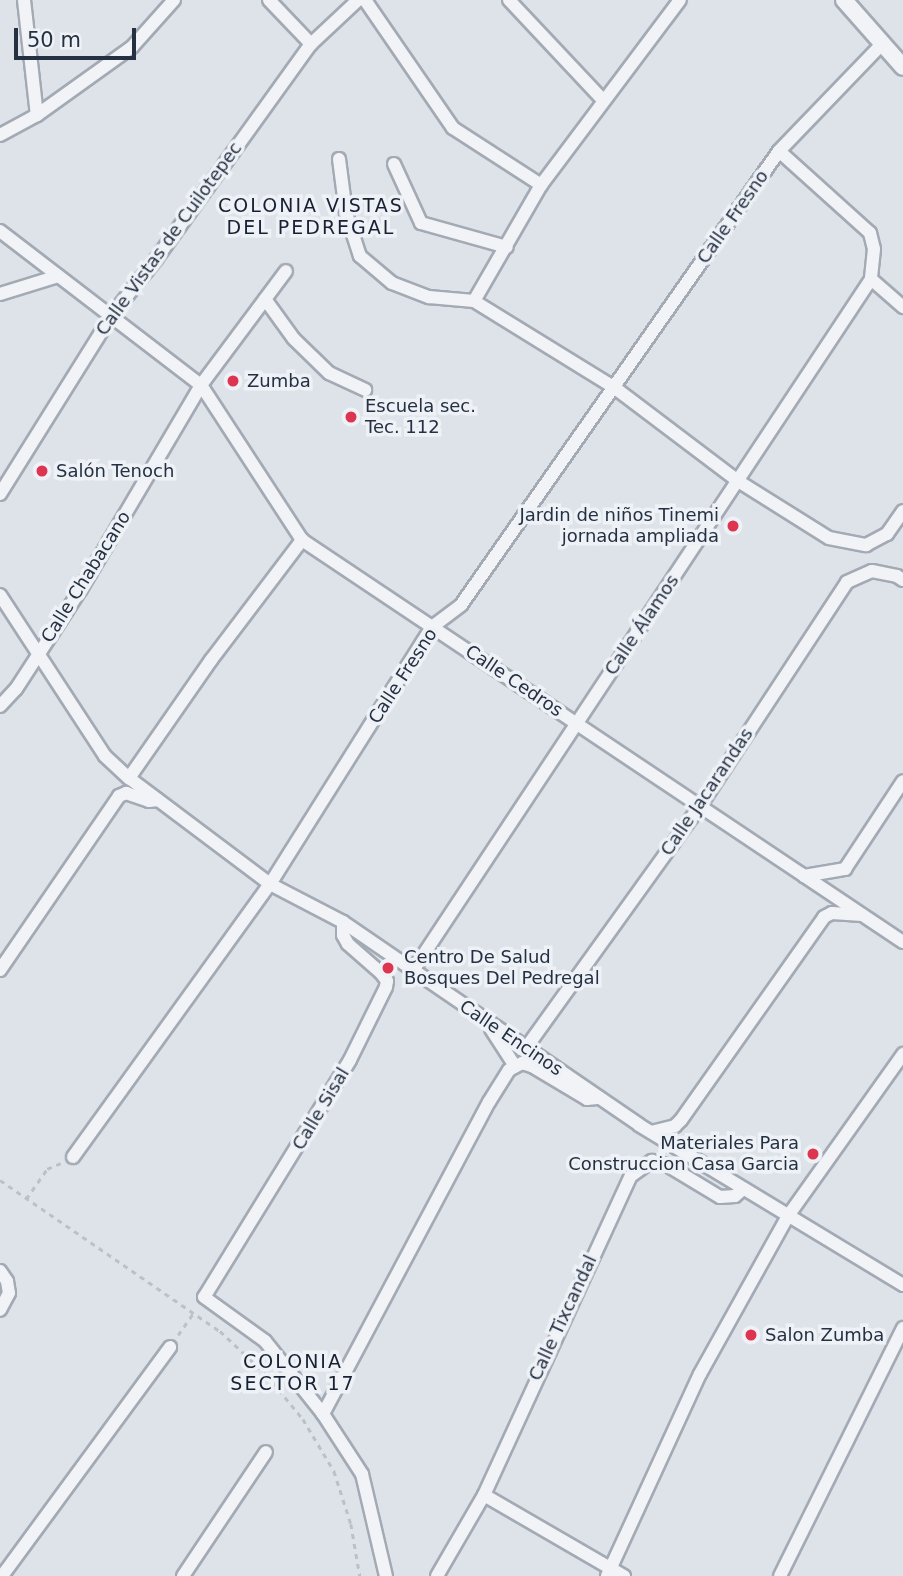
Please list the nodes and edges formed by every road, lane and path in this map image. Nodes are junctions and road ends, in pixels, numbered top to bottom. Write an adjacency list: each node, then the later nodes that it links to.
1 (24, 0): 13 (street)
2 (174, 0): 13 (street)
3 (269, 0): 9 (street)
4 (358, 0): 9 (street, Calle Vistas de Cuilotepec)
5 (365, 0): 18 (street)
6 (509, 0): 12 (street)
7 (844, 0): 10 (street)
8 (677, 1): 12 (street)
9 (311, 44): 28 (street, Calle Vistas de Cuilotepec)
10 (881, 45): 11 (street); 15 (street, Calle Fresno)
11 (901, 61)
12 (602, 99): 18 (street)
13 (37, 115): 14 (street)
14 (0, 135)
15 (779, 151): 23 (street); 30 (street, Calle Fresno)
16 (339, 159): 26 (street)
17 (394, 164): 20 (street)
18 (541, 185): 20 (street)
19 (0, 231): 22 (street, Calle Cedros)
20 (507, 247): 26 (street)
21 (286, 271): 25 (street, Calle Chabacano)
22 (58, 276): 24 (street); 28 (street, Calle Cedros)
23 (871, 279): 27 (street); 32 (street, Calle Álamos)
24 (0, 294)
25 (265, 299): 29 (street, Calle Chabacano); 31 (street)
26 (474, 301): 30 (street)
27 (903, 307)
28 (112, 315): 29 (street, Calle Cedros); 33 (street, Calle Vistas de Cuilotepec)
29 (201, 385): 35 (street, Calle Cedros); 39 (street, Calle Chabacano)
30 (615, 388): 32 (street); 38 (street, Calle Fresno)
31 (365, 390)
32 (738, 481): 34 (street); 41 (street, Calle Álamos)
33 (0, 494)
34 (903, 510)
35 (302, 540): 38 (street, Calle Cedros); 42 (street)
36 (903, 580): 45 (street, Calle Jacarandas)
37 (0, 595): 39 (street, Calle Encinos)
38 (432, 627): 41 (street, Calle Cedros); 47 (street, Calle Fresno)
39 (37, 654): 40 (street, Calle Chabacano); 42 (street, Calle Encinos)
40 (0, 706)
41 (577, 723): 45 (street, Calle Cedros); 52 (street, Calle Álamos)
42 (129, 778): 44 (street, Calle Encinos)
43 (903, 781): 46 (street)
44 (159, 800): 47 (street, Calle Encinos); 51 (street)
45 (700, 806): 46 (street, Calle Cedros); 54 (street, Calle Jacarandas)
46 (804, 876): 48 (street, Calle Cedros)
47 (270, 884): 49 (street, Calle Encinos); 59 (street, Calle Fresno)
48 (862, 915): 50 (street, Calle Cedros); 58 (street)
49 (343, 922): 52 (street, Calle Encinos); 70 (street, Calle Sisal)
50 (903, 942)
51 (0, 970)
52 (412, 972): 53 (street, Calle Encinos)
53 (485, 1021): 54 (street, Calle Encinos); 56 (street)
54 (526, 1048): 57 (street, Calle Encinos)
55 (903, 1054): 63 (street)
56 (515, 1066): 57 (street); 70 (street)
57 (601, 1098): 58 (street, Calle Encinos)
58 (651, 1132): 61 (street, Calle Encinos)
59 (73, 1157): 62 (path)
60 (0, 1180): 62 (path)
61 (743, 1189): 63 (street, Calle Encinos); 72 (street, Calle Tixcandal)
62 (26, 1199): 67 (path)
63 (788, 1216): 65 (street, Calle Encinos); 73 (street)
64 (0, 1271): 66 (street)
65 (903, 1286)
66 (0, 1310)
67 (194, 1313): 69 (path); 76 (path)
68 (903, 1328): 80 (street)
69 (170, 1346): 74 (street)
70 (323, 1414): 77 (street)
71 (266, 1452): 75 (street)
72 (484, 1495): 73 (street); 78 (street, Calle Tixcandal)
73 (609, 1572): 79 (street)
74 (2, 1576)
75 (183, 1576)
76 (360, 1576)
77 (386, 1576)
78 (437, 1576)
79 (624, 1576)
80 (780, 1576)

